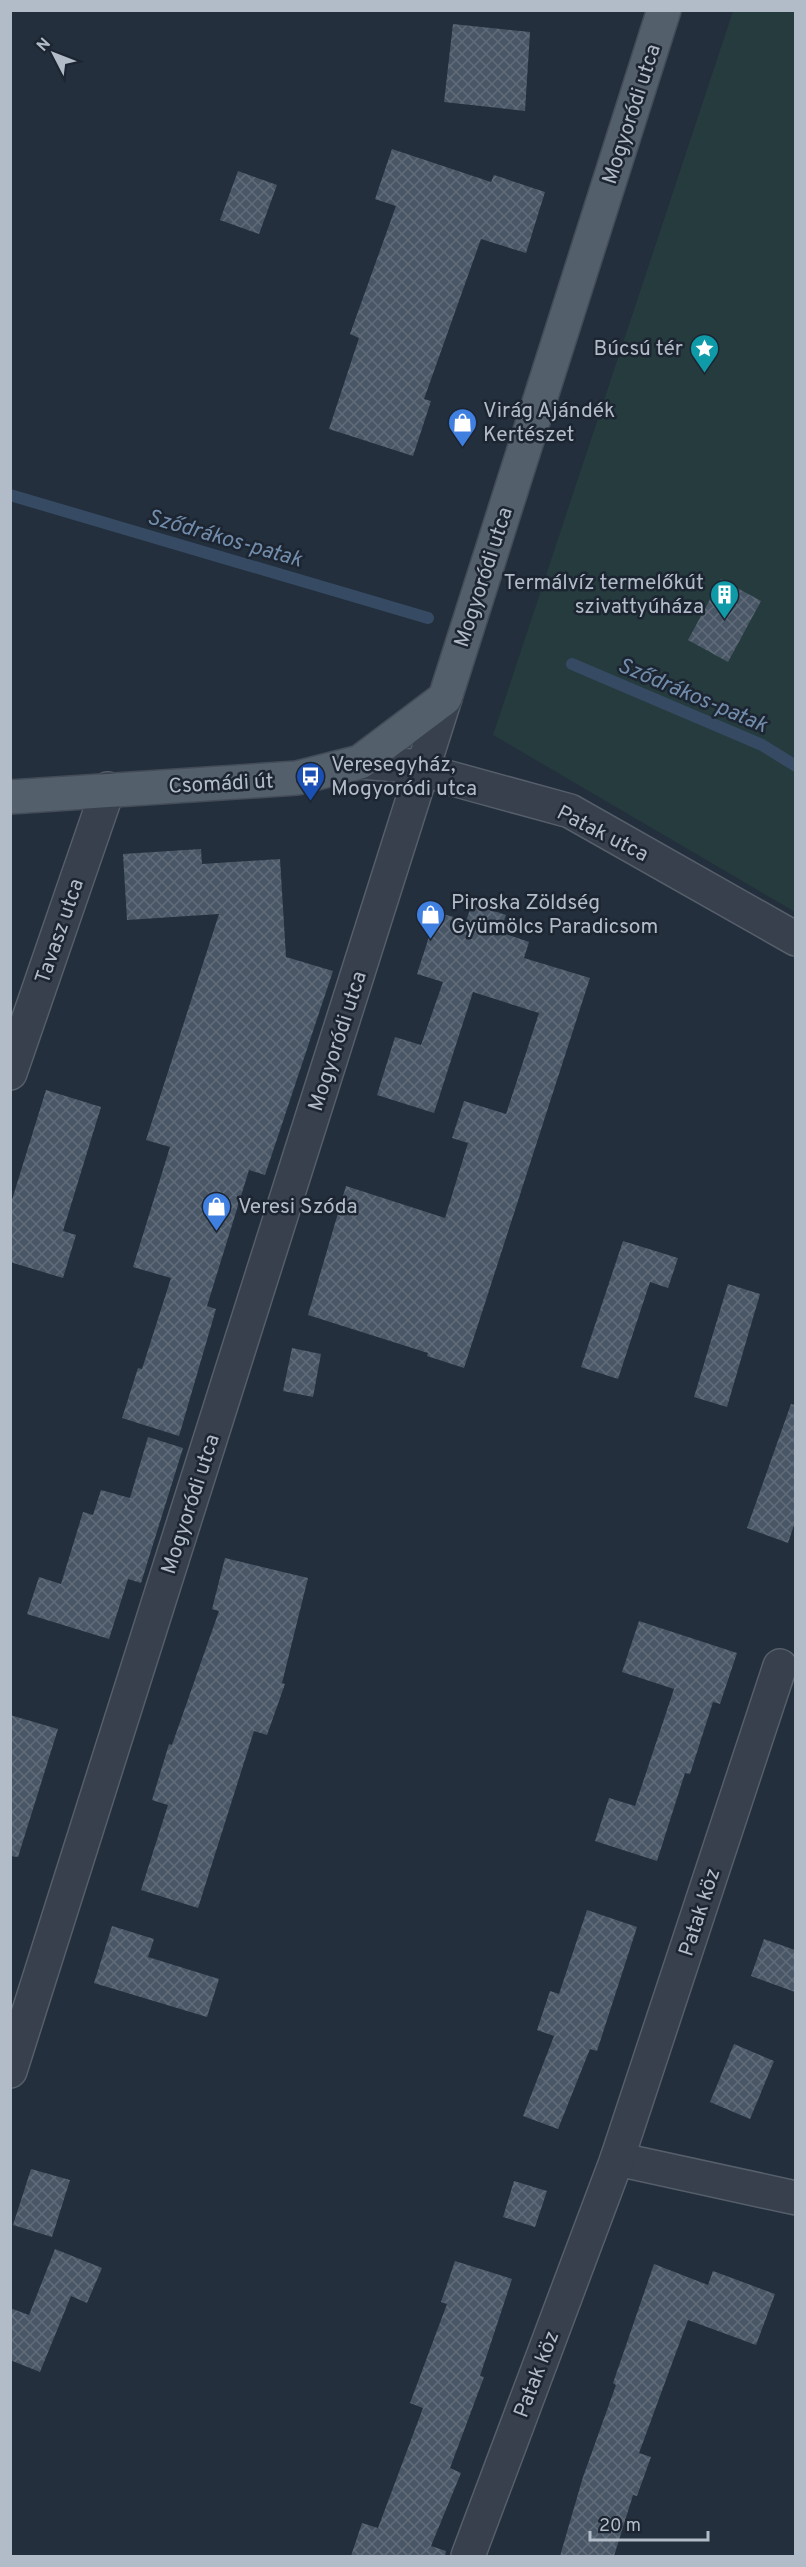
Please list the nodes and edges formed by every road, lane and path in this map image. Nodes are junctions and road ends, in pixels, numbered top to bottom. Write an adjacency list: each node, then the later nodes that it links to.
1 (664, 10): 2 (main road, Mogyoródi utca)
2 (445, 698): 3 (main road, Csomádi út); 4 (street, Mogyoródi utca)
3 (360, 762): 4 (street, Patak utca); 5 (main road, Csomádi út)
4 (423, 767): 7 (street, Patak utca); 10 (street, Mogyoródi utca)
5 (108, 789): 6 (main road, Csomádi út); 8 (street, Tavasz utca)
6 (10, 797)
7 (795, 939)
8 (10, 1073)
9 (780, 1666): 11 (street, Patak köz)
10 (10, 2071)
11 (617, 2158): 12 (street); 13 (street, Patak köz)
12 (795, 2198)
13 (468, 2556)

